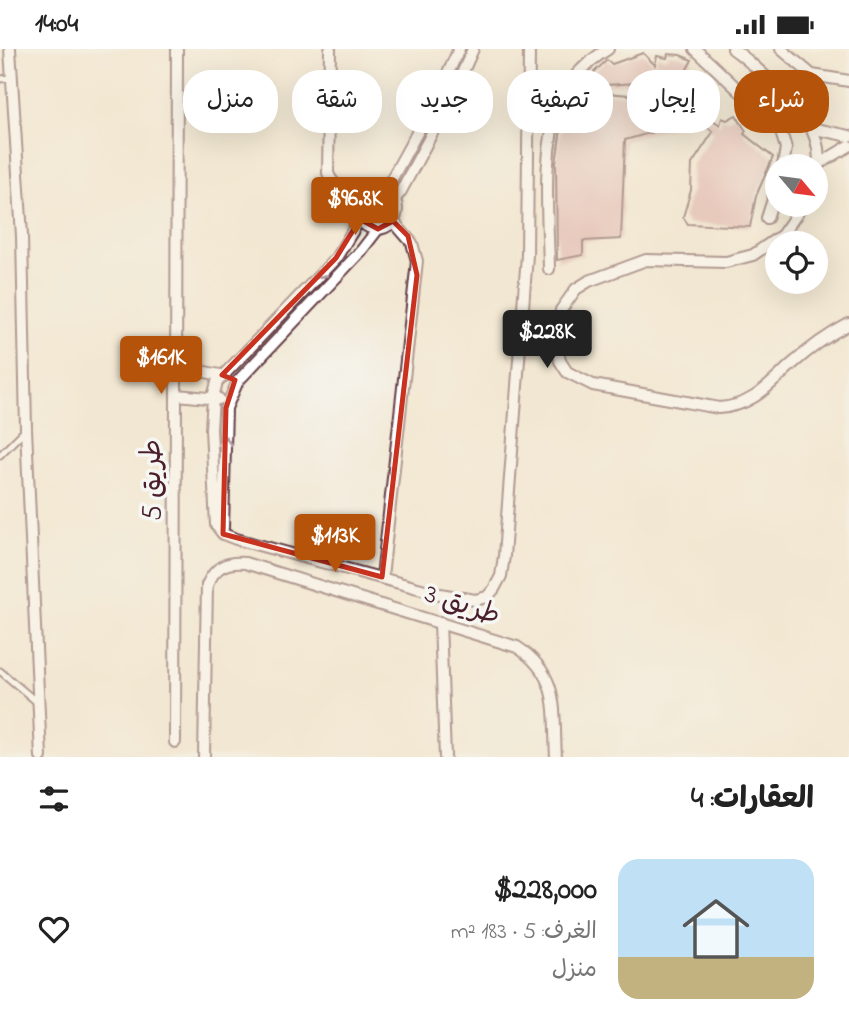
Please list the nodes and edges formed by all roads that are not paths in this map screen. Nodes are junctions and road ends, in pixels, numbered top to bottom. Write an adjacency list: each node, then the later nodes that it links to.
1 (10, 49): 12 (street)
2 (177, 49): 30 (street, طريق 5)
3 (330, 49): 22 (street)
4 (459, 49): 21 (street)
5 (473, 49): 23 (street)
6 (529, 49): 39 (street)
7 (608, 49): 28 (street)
8 (695, 49): 18 (street)
9 (733, 49): 11 (street)
10 (781, 49): 13 (street)
11 (757, 70)
12 (6, 79): 36 (street)
13 (849, 81)
14 (829, 132): 16 (street)
15 (812, 133): 19 (street)
16 (849, 136)
17 (849, 146): 20 (street)
18 (785, 154)
19 (818, 154)
20 (828, 159)
21 (383, 190): 22 (street); 23 (street)
22 (362, 196): 25 (street)
23 (395, 198): 26 (street)
24 (795, 217): 29 (street)
25 (360, 219): 27 (street); 31 (street, one-way to 31)
26 (393, 221): 27 (street); 39 (street)
27 (378, 229): 32 (street)
28 (549, 269)
29 (849, 324)
30 (177, 370): 31 (street); 33 (street, طريق 5)
31 (222, 375): 32 (street); 34 (street)
32 (238, 381): 35 (street)
33 (177, 395): 34 (street); 43 (street, طريق 5)
34 (213, 397): 35 (street); 38 (street)
35 (228, 403): 38 (street, one-way to 35)
36 (26, 429): 37 (lane); 42 (street)
37 (0, 455)
38 (223, 534): 39 (street)
39 (382, 577)
40 (440, 622): 45 (street, طريق 3); 46 (street); 47 (street, طريق 3)
41 (0, 671): 42 (lane)
42 (38, 703): 44 (street)
43 (175, 742)
44 (41, 757)
45 (204, 757)
46 (445, 757)
47 (556, 757)

